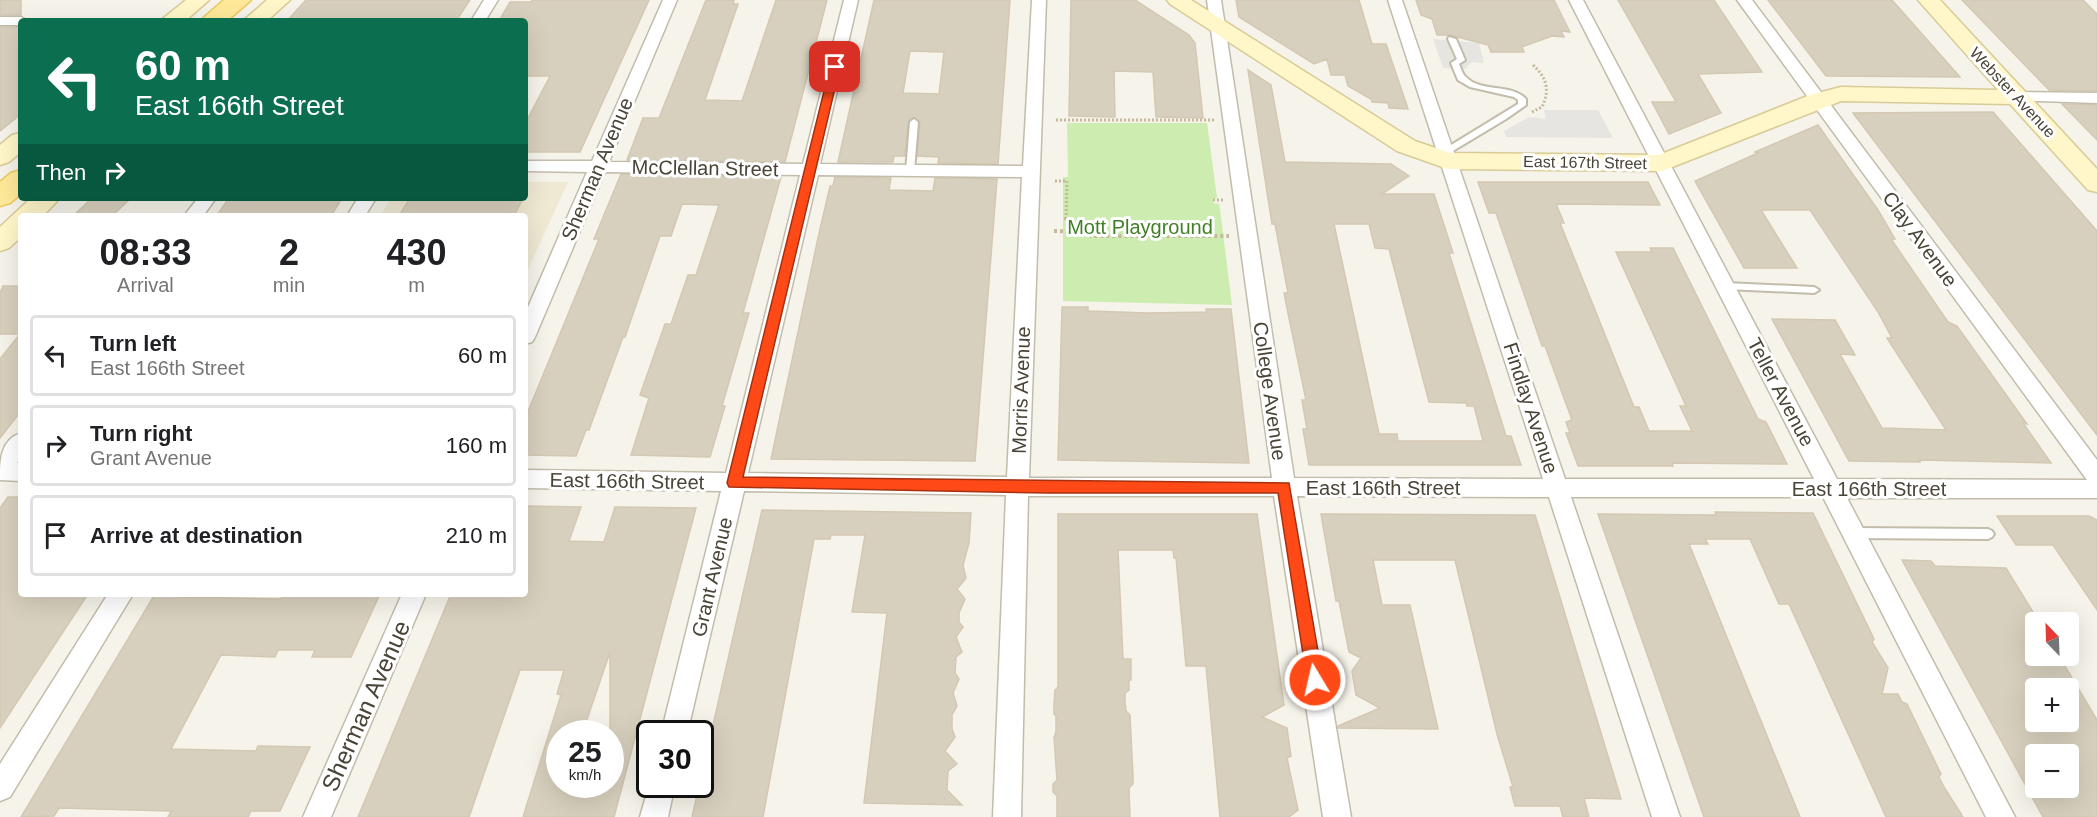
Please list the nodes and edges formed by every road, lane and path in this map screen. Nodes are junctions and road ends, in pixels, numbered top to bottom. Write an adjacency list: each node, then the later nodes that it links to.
1 (199, 0): 14 (street)
2 (239, 0): 15 (main road)
3 (280, 0): 16 (street)
4 (491, 0): 17 (street)
5 (670, 0): 35 (street, Sherman Avenue)
6 (851, 0): 36 (street, Grant Avenue)
7 (1038, 0): 38 (street, Morris Avenue)
8 (1177, 0): 20 (street, East 167th Street)
9 (1214, 0): 20 (street, College Avenue)
10 (1395, 0): 31 (street, Findlay Avenue)
11 (1576, 0): 33 (street, Teller Avenue)
12 (1744, 0): 26 (street, Clay Avenue)
13 (1928, 0): 24 (street, Webster Avenue)
14 (175, 18)
15 (216, 18)
16 (258, 18)
17 (480, 18)
18 (0, 21): 19 (street)
19 (18, 21)
20 (1218, 26): 31 (street, East 167th Street); 64 (street, College Avenue)
21 (1452, 39): 31 (lane)
22 (1533, 65): 23 (path)
23 (1548, 94)
24 (2017, 97): 25 (street, East 167th Street); 26 (street, East 167th Street); 41 (street, Webster Avenue)
25 (2097, 98)
26 (1818, 100): 33 (street, East 167th Street); 60 (street, Clay Avenue)
27 (1056, 120): 28 (path)
28 (1215, 120)
29 (914, 122): 37 (lane)
30 (18, 142): 32 (street)
31 (1447, 156): 33 (street, East 167th Street); 65 (street, Findlay Avenue)
32 (0, 157)
33 (1662, 163): 54 (street, Teller Avenue)
34 (528, 166): 35 (street, McClellan Street)
35 (598, 167): 36 (street, McClellan Street); 56 (street, Sherman Avenue)
36 (810, 170): 37 (street, McClellan Street); 62 (street, Grant Avenue)
37 (910, 171): 38 (street, McClellan Street)
38 (1029, 172): 63 (street, Morris Avenue)
39 (1055, 181): 51 (path)
40 (18, 182): 42 (main road)
41 (2097, 184)
42 (0, 197)
43 (1213, 200): 44 (path)
44 (1223, 200)
45 (44, 201): 47 (street)
46 (205, 201): 48 (street)
47 (30, 213)
48 (195, 213)
49 (18, 225): 53 (street)
50 (1054, 231): 51 (path)
51 (1091, 236): 52 (path)
52 (1229, 236)
53 (0, 242)
54 (1725, 286): 55 (lane); 66 (street, Teller Avenue)
55 (1814, 290)
56 (528, 331)
57 (18, 445): 58 (street)
58 (0, 470): 59 (street)
59 (18, 472)
60 (2097, 477)
61 (528, 479): 62 (street, East 166th Street)
62 (734, 483): 63 (street, East 166th Street); 72 (street, Grant Avenue)
63 (1017, 487): 64 (street, East 166th Street); 77 (street, Morris Avenue)
64 (1284, 488): 65 (street, East 166th Street); 78 (street, College Avenue)
65 (1558, 488): 66 (street, East 166th Street); 79 (street, Findlay Avenue)
66 (1831, 489): 67 (street, East 166th Street); 68 (street, Teller Avenue)
67 (2097, 489)
68 (1853, 533): 69 (lane); 80 (street, Teller Avenue)
69 (1988, 534)
70 (119, 597): 73 (street)
71 (413, 597): 75 (street, Sherman Avenue)
72 (677, 720)
73 (0, 788)
74 (659, 798): 76 (street)
75 (317, 817)
76 (654, 817)
77 (1006, 817)
78 (1337, 817)
79 (1666, 817)
80 (2001, 817)

